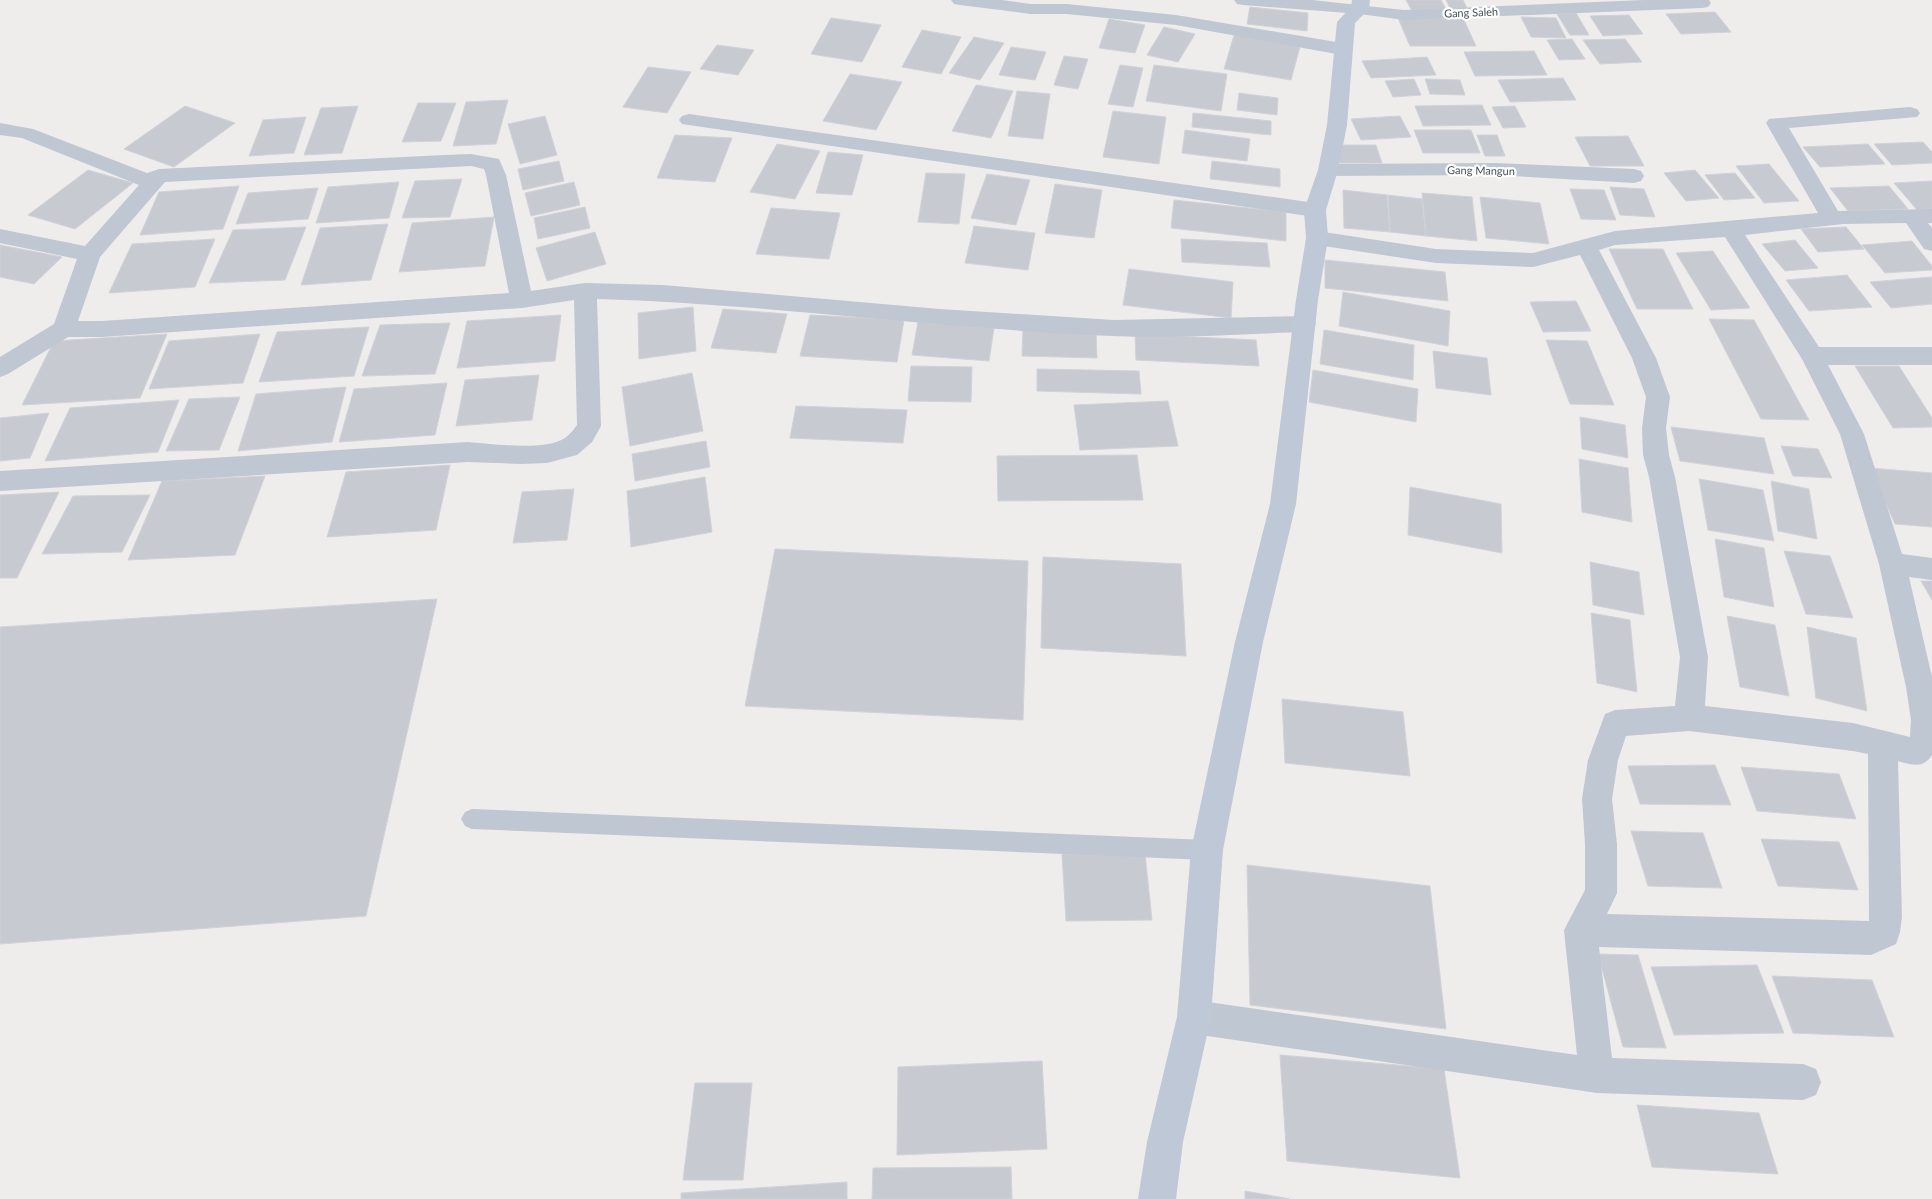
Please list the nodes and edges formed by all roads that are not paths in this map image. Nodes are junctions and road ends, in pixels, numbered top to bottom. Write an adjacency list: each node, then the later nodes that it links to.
1 (960, 0): 6 (street)
2 (1243, 0): 5 (street, Gang Saleh)
3 (1702, 3): 5 (street, Gang Saleh)
4 (1189, 4): 7 (street)
5 (1361, 4): 8 (street)
6 (1069, 5): 7 (street)
7 (1176, 20): 8 (street)
8 (1342, 50): 12 (street)
9 (1910, 113): 17 (street)
10 (689, 120): 15 (street)
11 (0, 129): 13 (street)
12 (1328, 170): 14 (street, Gang Mangun); 15 (street)
13 (159, 176): 23 (street); 25 (street)
14 (1634, 176)
15 (1316, 210): 20 (street)
16 (1922, 216): 17 (street); 21 (street)
17 (1832, 218): 18 (street)
18 (1731, 229): 22 (street); 28 (street)
19 (0, 236): 23 (street)
20 (1317, 238): 22 (street); 26 (street)
21 (1932, 244)
22 (1586, 246): 34 (street)
23 (90, 254): 27 (street)
24 (585, 291): 25 (street); 26 (street); 31 (street)
25 (522, 300): 27 (street)
26 (1304, 324): 38 (street)
27 (64, 329): 30 (street)
28 (1812, 356): 29 (street); 32 (street)
29 (1932, 356)
30 (0, 368)
31 (0, 480)
32 (1892, 564): 33 (street); 35 (street)
33 (1932, 569)
34 (1689, 718): 36 (street); 39 (street)
35 (1929, 721): 36 (street)
36 (1883, 744): 39 (street)
37 (472, 819): 38 (lane)
38 (1207, 850): 40 (street)
39 (1580, 930): 41 (street)
40 (1194, 1017): 41 (street); 43 (street)
41 (1597, 1075): 42 (street)
42 (1803, 1082)
43 (1158, 1199)

